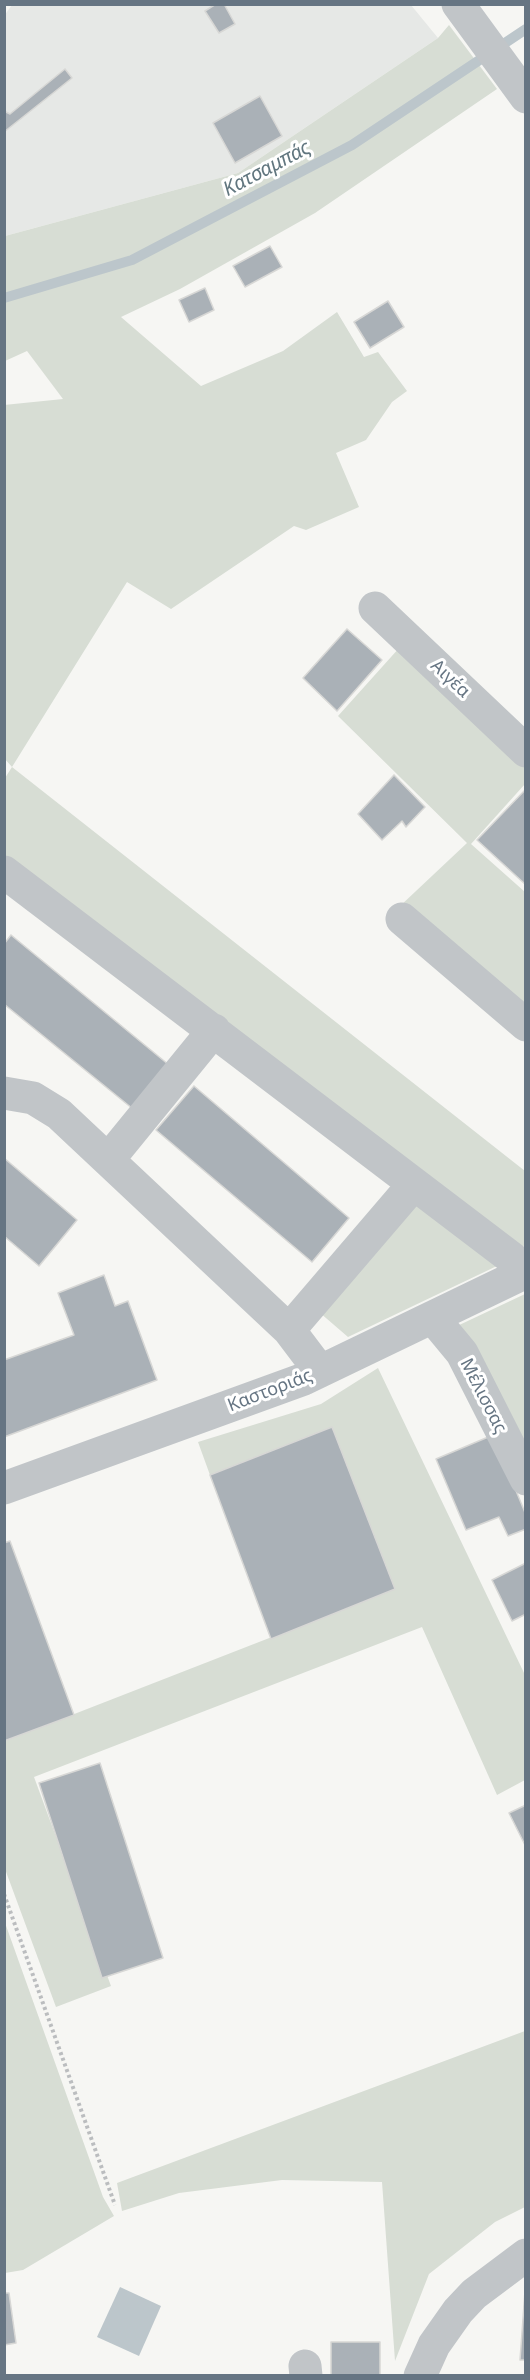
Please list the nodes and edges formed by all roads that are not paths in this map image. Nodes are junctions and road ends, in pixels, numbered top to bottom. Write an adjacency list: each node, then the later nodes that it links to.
1 (458, 4): 2 (street)
2 (525, 97)
3 (375, 608): 4 (street, Αιγέα)
4 (525, 750)
5 (4, 872): 8 (street)
6 (402, 919): 7 (street)
7 (525, 1025)
8 (214, 1030): 10 (street); 11 (street)
9 (4, 1093): 10 (street)
10 (108, 1160): 14 (street)
11 (414, 1184): 12 (street); 14 (street)
12 (525, 1271): 13 (street, Καστοριάς)
13 (433, 1318): 15 (street, Καστοριάς); 16 (street, Μέλισσας)
14 (289, 1330): 15 (street)
15 (320, 1371): 17 (street, Καστοριάς)
16 (525, 1479)
17 (4, 1488)
18 (525, 2254): 19 (street)
19 (420, 2376)

